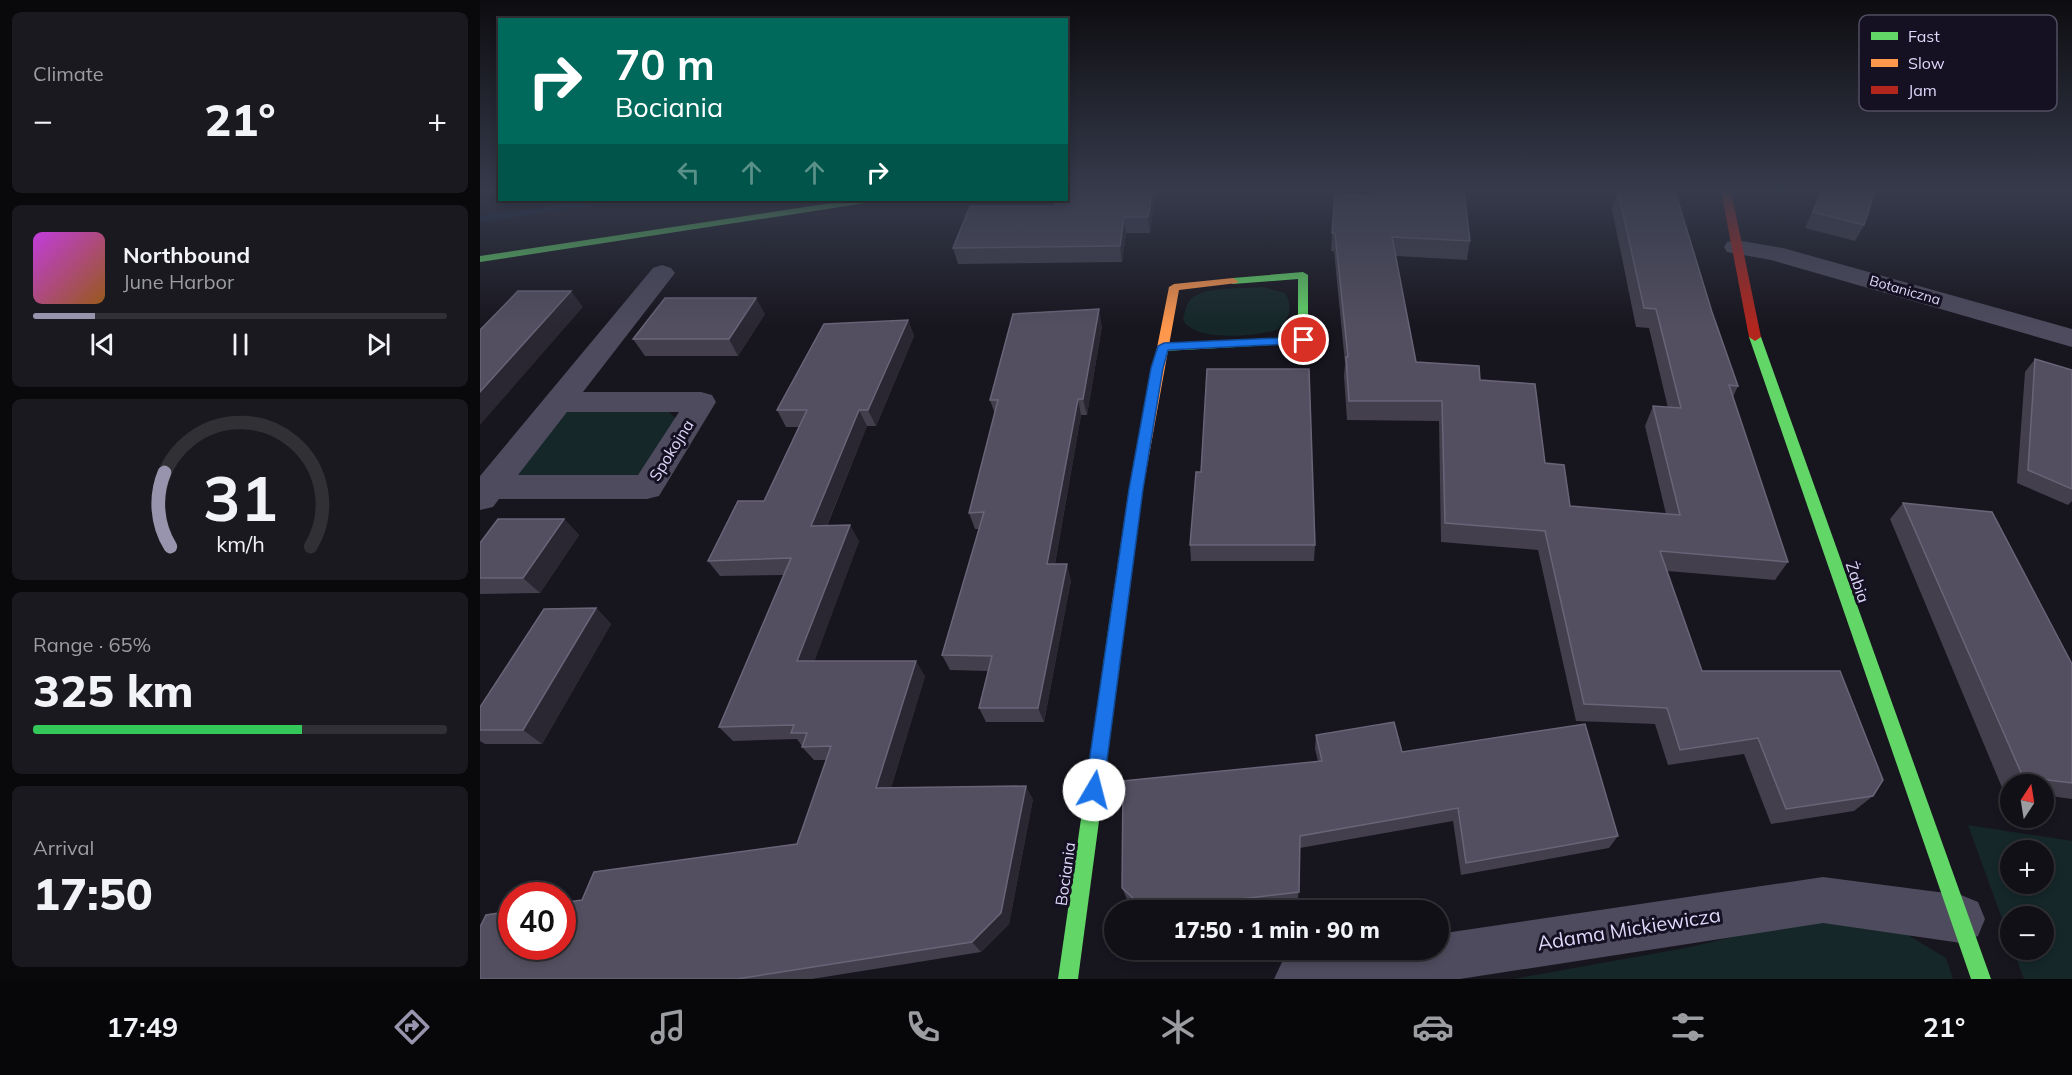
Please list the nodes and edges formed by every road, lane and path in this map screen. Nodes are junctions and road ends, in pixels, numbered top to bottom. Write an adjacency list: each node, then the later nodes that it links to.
1 (626, 237): 4 (street)
2 (1734, 237): 3 (street, Żabia)
3 (1736, 247): 6 (street, Botaniczna); 10 (street, Żabia)
4 (480, 259)
5 (662, 273): 8 (street, Spokojna)
6 (2072, 338)
7 (1164, 346): 7 (street, Bociania); 11 (street, Bociania)
8 (558, 402): 9 (street, Spokojna); 9 (street, Spokojna)
9 (485, 493)
10 (1960, 919): 12 (street, Adama Mickiewicza); 13 (street, Żabia)
11 (1068, 979)
12 (1299, 979)
13 (1981, 979)

